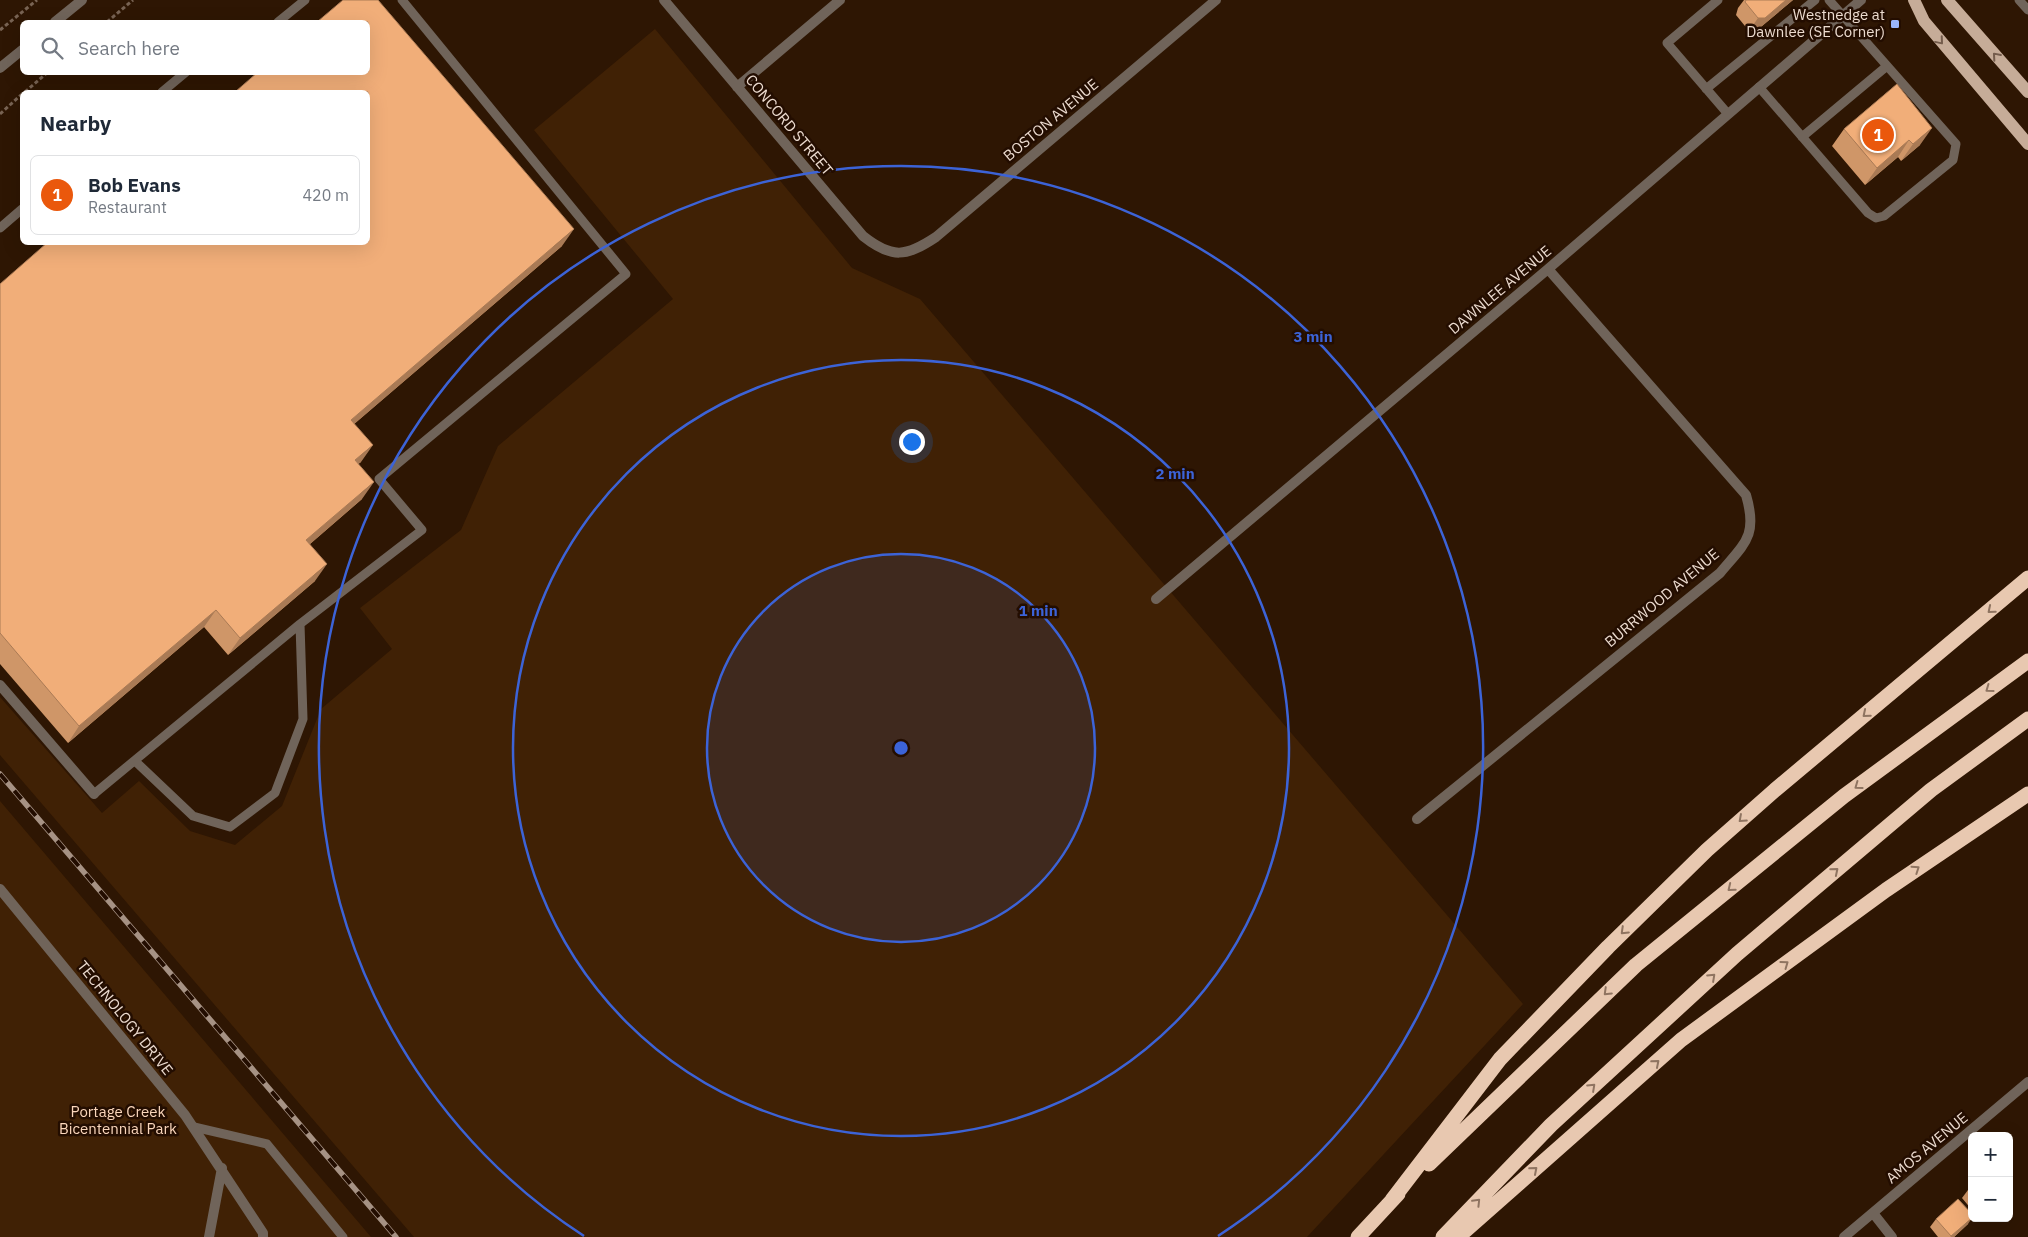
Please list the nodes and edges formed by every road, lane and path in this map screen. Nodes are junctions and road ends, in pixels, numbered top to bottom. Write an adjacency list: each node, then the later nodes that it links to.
1 (37, 0): 21 (path)
2 (82, 0): 18 (street)
3 (134, 0): 19 (path)
4 (305, 0): 20 (lane)
5 (402, 0): 44 (lane)
6 (664, 0): 27 (street, CONCORD STREET)
7 (840, 0): 27 (street)
8 (1216, 0): 40 (street, BOSTON AVENUE)
9 (1718, 0): 29 (lane)
10 (1815, 0): 29 (lane)
11 (1830, 0): 17 (lane)
12 (1861, 0): 17 (street, DAWNLEE AVENUE)
13 (1914, 0): 37 (main road, one-way to 37)
14 (1947, 0): 32 (main road, one-way to 14)
15 (2019, 0): 16 (lane)
16 (2028, 10)
17 (1842, 16): 23 (lane); 28 (street, DAWNLEE AVENUE)
18 (57, 20)
19 (109, 20)
20 (280, 20)
21 (0, 30)
22 (20, 52): 24 (street)
23 (1887, 66): 36 (lane); 36 (lane)
24 (0, 68)
25 (45, 75): 30 (path)
26 (182, 75): 31 (lane)
27 (737, 87): 40 (street, CONCORD STREET)
28 (1760, 87): 35 (street, DAWNLEE AVENUE); 36 (lane)
29 (1706, 89): 35 (lane)
30 (27, 90)
31 (164, 90)
32 (2028, 92)
33 (20, 96): 34 (path)
34 (0, 114)
35 (1728, 114): 41 (street, DAWNLEE AVENUE)
36 (1802, 137)
37 (2028, 144)
38 (20, 211): 39 (lane)
39 (0, 228)
40 (901, 253)
41 (1548, 269): 43 (street, DAWNLEE AVENUE); 51 (street, BURRWOOD AVENUE)
42 (2028, 578): 56 (highway, one-way to 56)
43 (1156, 599)
44 (300, 624): 48 (lane); 48 (lane)
45 (2028, 661): 56 (highway, one-way to 56)
46 (0, 685): 49 (street)
47 (2028, 719): 62 (highway, one-way to 47)
48 (135, 761): 49 (lane)
49 (94, 794)
50 (2028, 794): 63 (highway, one-way to 50)
51 (1417, 819)
52 (0, 889): 54 (street, TECHNOLOGY DRIVE)
53 (2028, 1082): 57 (street, AMOS AVENUE)
54 (194, 1127): 55 (street, TECHNOLOGY DRIVE); 60 (lane)
55 (222, 1168): 58 (street); 59 (street, TECHNOLOGY DRIVE)
56 (1392, 1200): 61 (highway)
57 (1873, 1213): 64 (street, AMOS AVENUE); 65 (street)
58 (209, 1237)
59 (263, 1237)
60 (343, 1237)
61 (1358, 1237)
62 (1444, 1237)
63 (1458, 1237)
64 (1844, 1237)
65 (1892, 1237)

